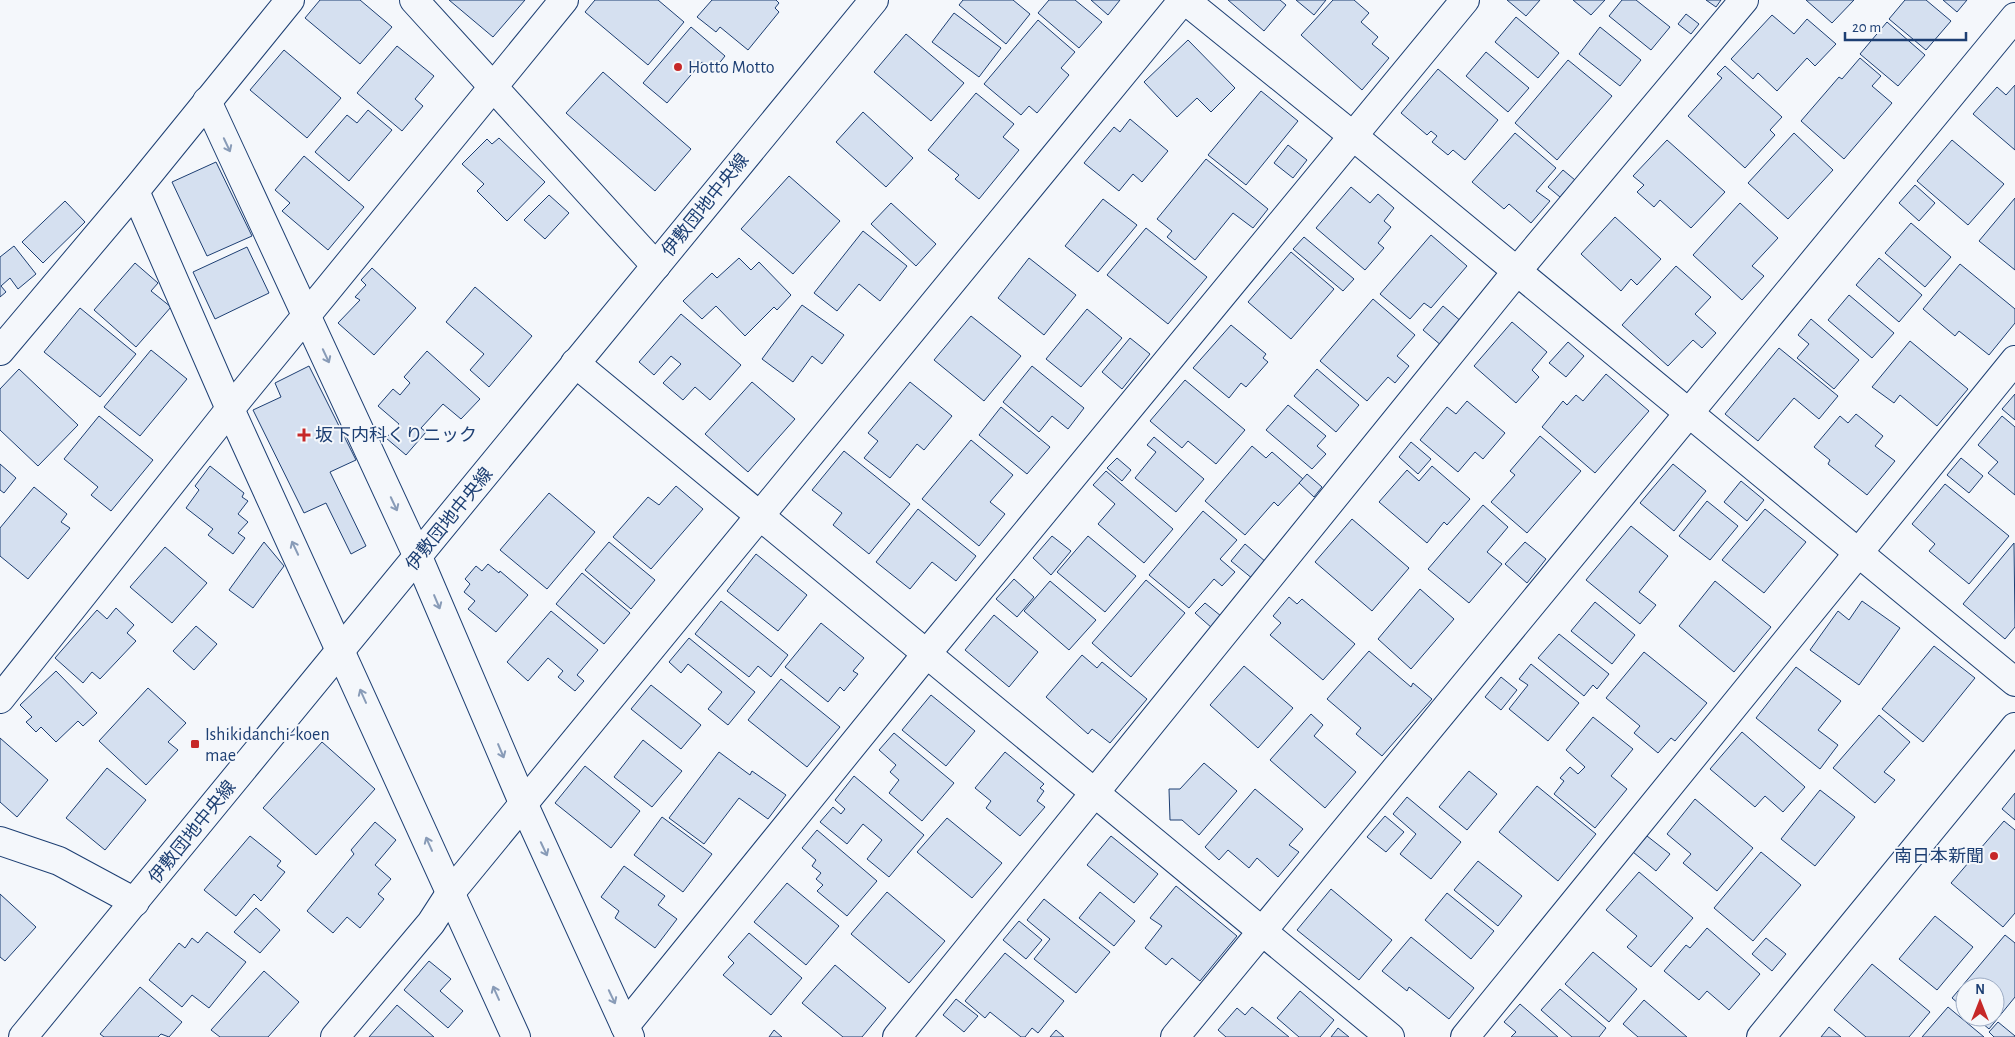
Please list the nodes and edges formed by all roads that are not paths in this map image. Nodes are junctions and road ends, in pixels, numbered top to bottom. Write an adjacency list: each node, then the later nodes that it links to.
1 (290, 0): 10 (street)
2 (414, 0): 9 (street)
3 (564, 0): 9 (street)
4 (874, 0): 13 (street, 伊敷団地中央線)
5 (1184, 0): 11 (street); 21 (street)
6 (1465, 0): 11 (street)
7 (1744, 0): 14 (street)
8 (2015, 17): 20 (street)
9 (492, 87): 13 (street); 15 (street)
10 (207, 101): 12 (street); 15 (street, one-way to 15)
11 (1352, 136): 14 (street); 25 (street)
12 (135, 190): 16 (street); 19 (street)
13 (656, 266): 18 (street, 伊敷団地中央線)
14 (1517, 271): 20 (street); 29 (street)
15 (307, 315): 19 (street); 23 (street, one-way to 23)
16 (0, 351)
17 (2015, 360): 22 (street)
18 (575, 363): 21 (street); 23 (street, 伊敷団地中央線)
19 (230, 409): 24 (street, one-way to 19); 27 (street)
20 (1691, 413): 22 (street); 34 (street)
21 (760, 516): 25 (street); 30 (street)
22 (1858, 552): 26 (street); 42 (street)
23 (418, 557): 24 (street, 伊敷団地中央線); 30 (street, one-way to 30)
24 (342, 650): 32 (street, one-way to 24); 33 (street, 伊敷団地中央線)
25 (928, 652): 29 (street); 35 (street)
26 (2015, 682)
27 (0, 699)
28 (2015, 727): 43 (street)
29 (1095, 793): 34 (street); 39 (street)
30 (524, 805): 32 (street); 35 (street, one-way to 35)
31 (0, 841): 33 (street)
32 (451, 892): 37 (street); 38 (street, one-way to 32)
33 (135, 902): 36 (street, 伊敷団地中央線)
34 (1263, 932): 40 (street); 41 (street)
35 (628, 1032)
36 (23, 1037)
37 (335, 1037)
38 (516, 1037)
39 (897, 1037)
40 (1175, 1037)
41 (1390, 1037)
42 (1465, 1037)
43 (1761, 1037)

